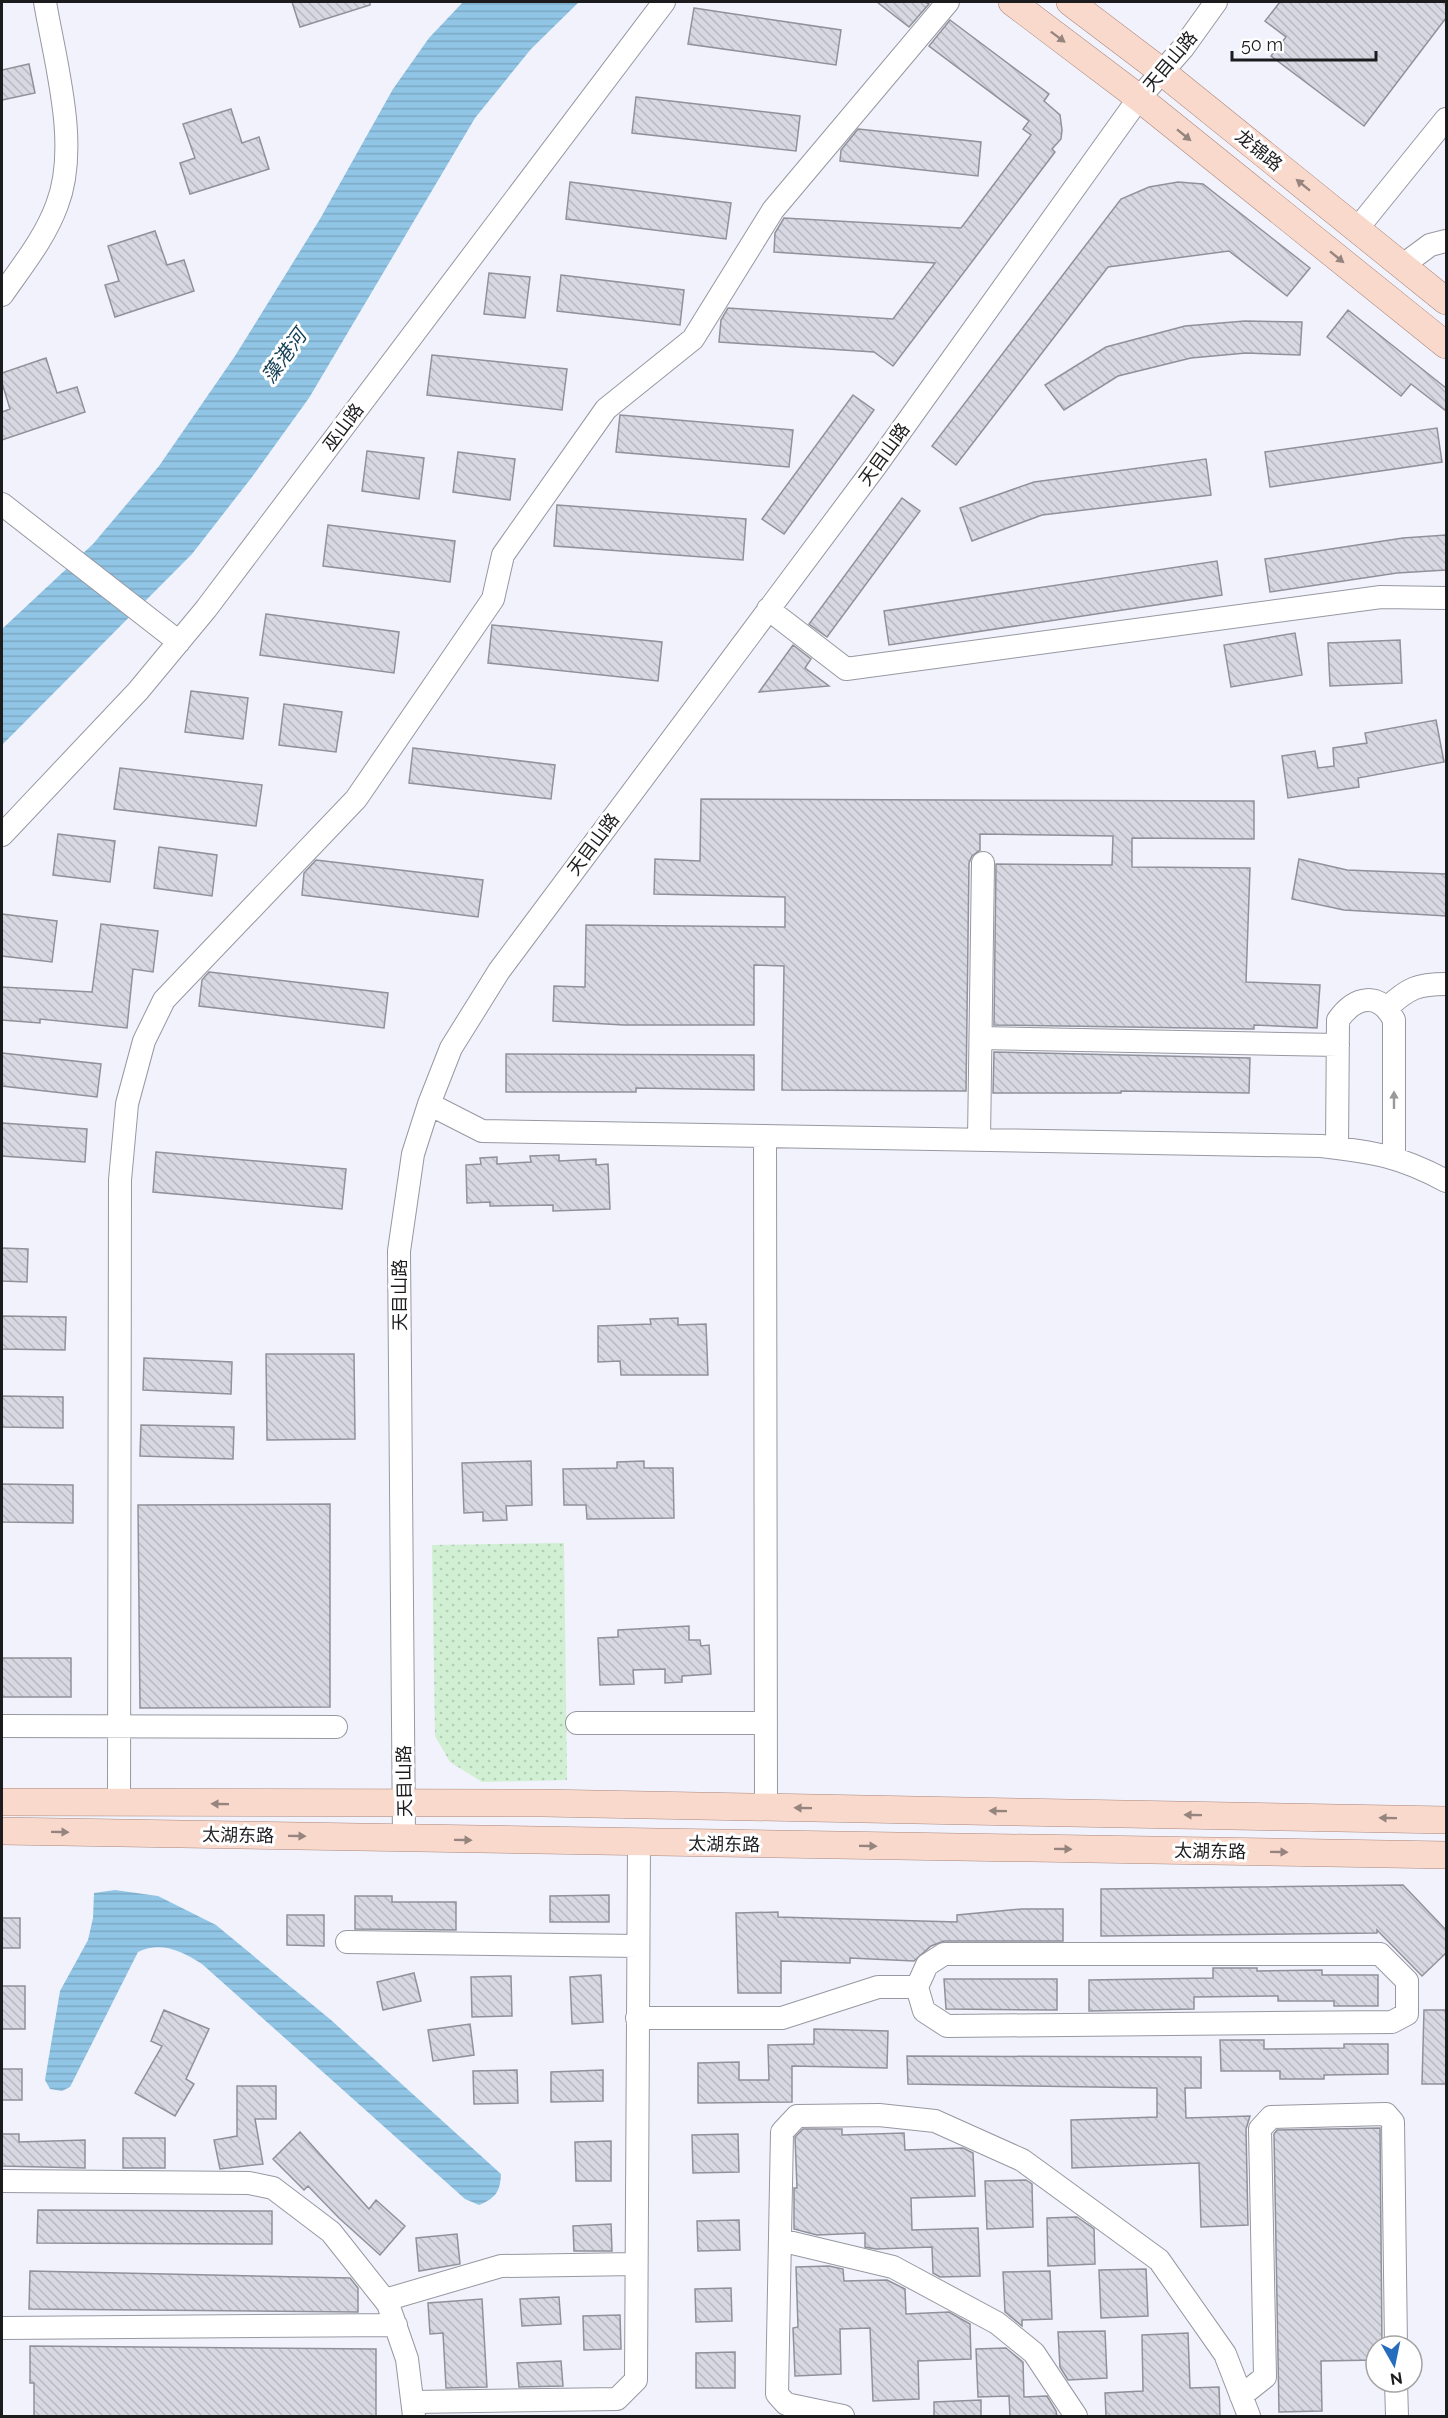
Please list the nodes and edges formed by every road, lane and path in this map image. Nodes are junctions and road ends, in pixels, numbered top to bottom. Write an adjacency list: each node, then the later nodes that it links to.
1 (45, 2): 13 (street)
2 (664, 2): 19 (street, 巫山路)
3 (948, 2): 35 (street)
4 (1012, 2): 8 (main road, 龙锦路, one-way to 8)
5 (1070, 2): 7 (main road, 龙锦路)
6 (1216, 2): 7 (street, 天目山路)
7 (1161, 71): 8 (street, 天目山路); 10 (main road, 龙锦路, one-way to 7)
8 (1139, 98): 15 (main road, 龙锦路, one-way to 15); 18 (street, 天目山路)
9 (1446, 119): 10 (street)
10 (1357, 229): 12 (main road, 龙锦路)
11 (1446, 241): 12 (street)
12 (1403, 266): 14 (main road, 龙锦路)
13 (2, 295)
14 (1446, 301)
15 (1446, 345)
16 (2, 504): 19 (street)
17 (1446, 598): 18 (street)
18 (768, 609): 26 (street, 天目山路)
19 (178, 642): 20 (street, 巫山路)
20 (2, 835)
21 (983, 863): 24 (street)
22 (1446, 984): 23 (street)
23 (1388, 1008): 25 (street); 30 (street, one-way to 23)
24 (981, 1038): 25 (street); 28 (street)
25 (1338, 1045): 29 (street)
26 (429, 1104): 27 (street); 38 (street, 天目山路)
27 (765, 1136): 28 (street); 33 (street)
28 (979, 1140): 29 (street)
29 (1337, 1148): 30 (street)
30 (1394, 1158): 31 (street)
31 (1446, 1181)
32 (577, 1723): 33 (street)
33 (766, 1723): 40 (street)
34 (2, 1726): 35 (street)
35 (120, 1726): 36 (street); 39 (street)
36 (336, 1728)
37 (2, 1802): 39 (main road, 太湖东路)
38 (404, 1802): 39 (main road, 太湖东路, one-way to 39); 40 (main road, 太湖东路); 43 (street, 天目山路)
39 (120, 1803)
40 (766, 1807): 41 (main road, 太湖东路, one-way to 40)
41 (1446, 1820)
42 (2, 1831): 43 (main road, 太湖东路, one-way to 43)
43 (404, 1839): 44 (main road, 太湖东路, one-way to 44)
44 (639, 1843): 45 (main road, 太湖东路, one-way to 45); 47 (street)
45 (1446, 1855)
46 (347, 1942): 47 (street)
47 (638, 1946): 49 (street)
48 (917, 1987): 48 (street); 49 (street)
49 (638, 2019): 52 (street)
50 (2, 2181): 53 (street)
51 (780, 2240): 58 (street); 60 (street); 61 (street)
52 (636, 2264): 53 (street); 59 (street)
53 (385, 2300): 54 (street)
54 (396, 2325): 55 (street); 59 (street)
55 (2, 2328)
56 (1396, 2334): 58 (street)
57 (1396, 2394): 62 (street)
58 (1245, 2406)
59 (414, 2409)
60 (843, 2416)
61 (1076, 2416)
62 (1397, 2416)

